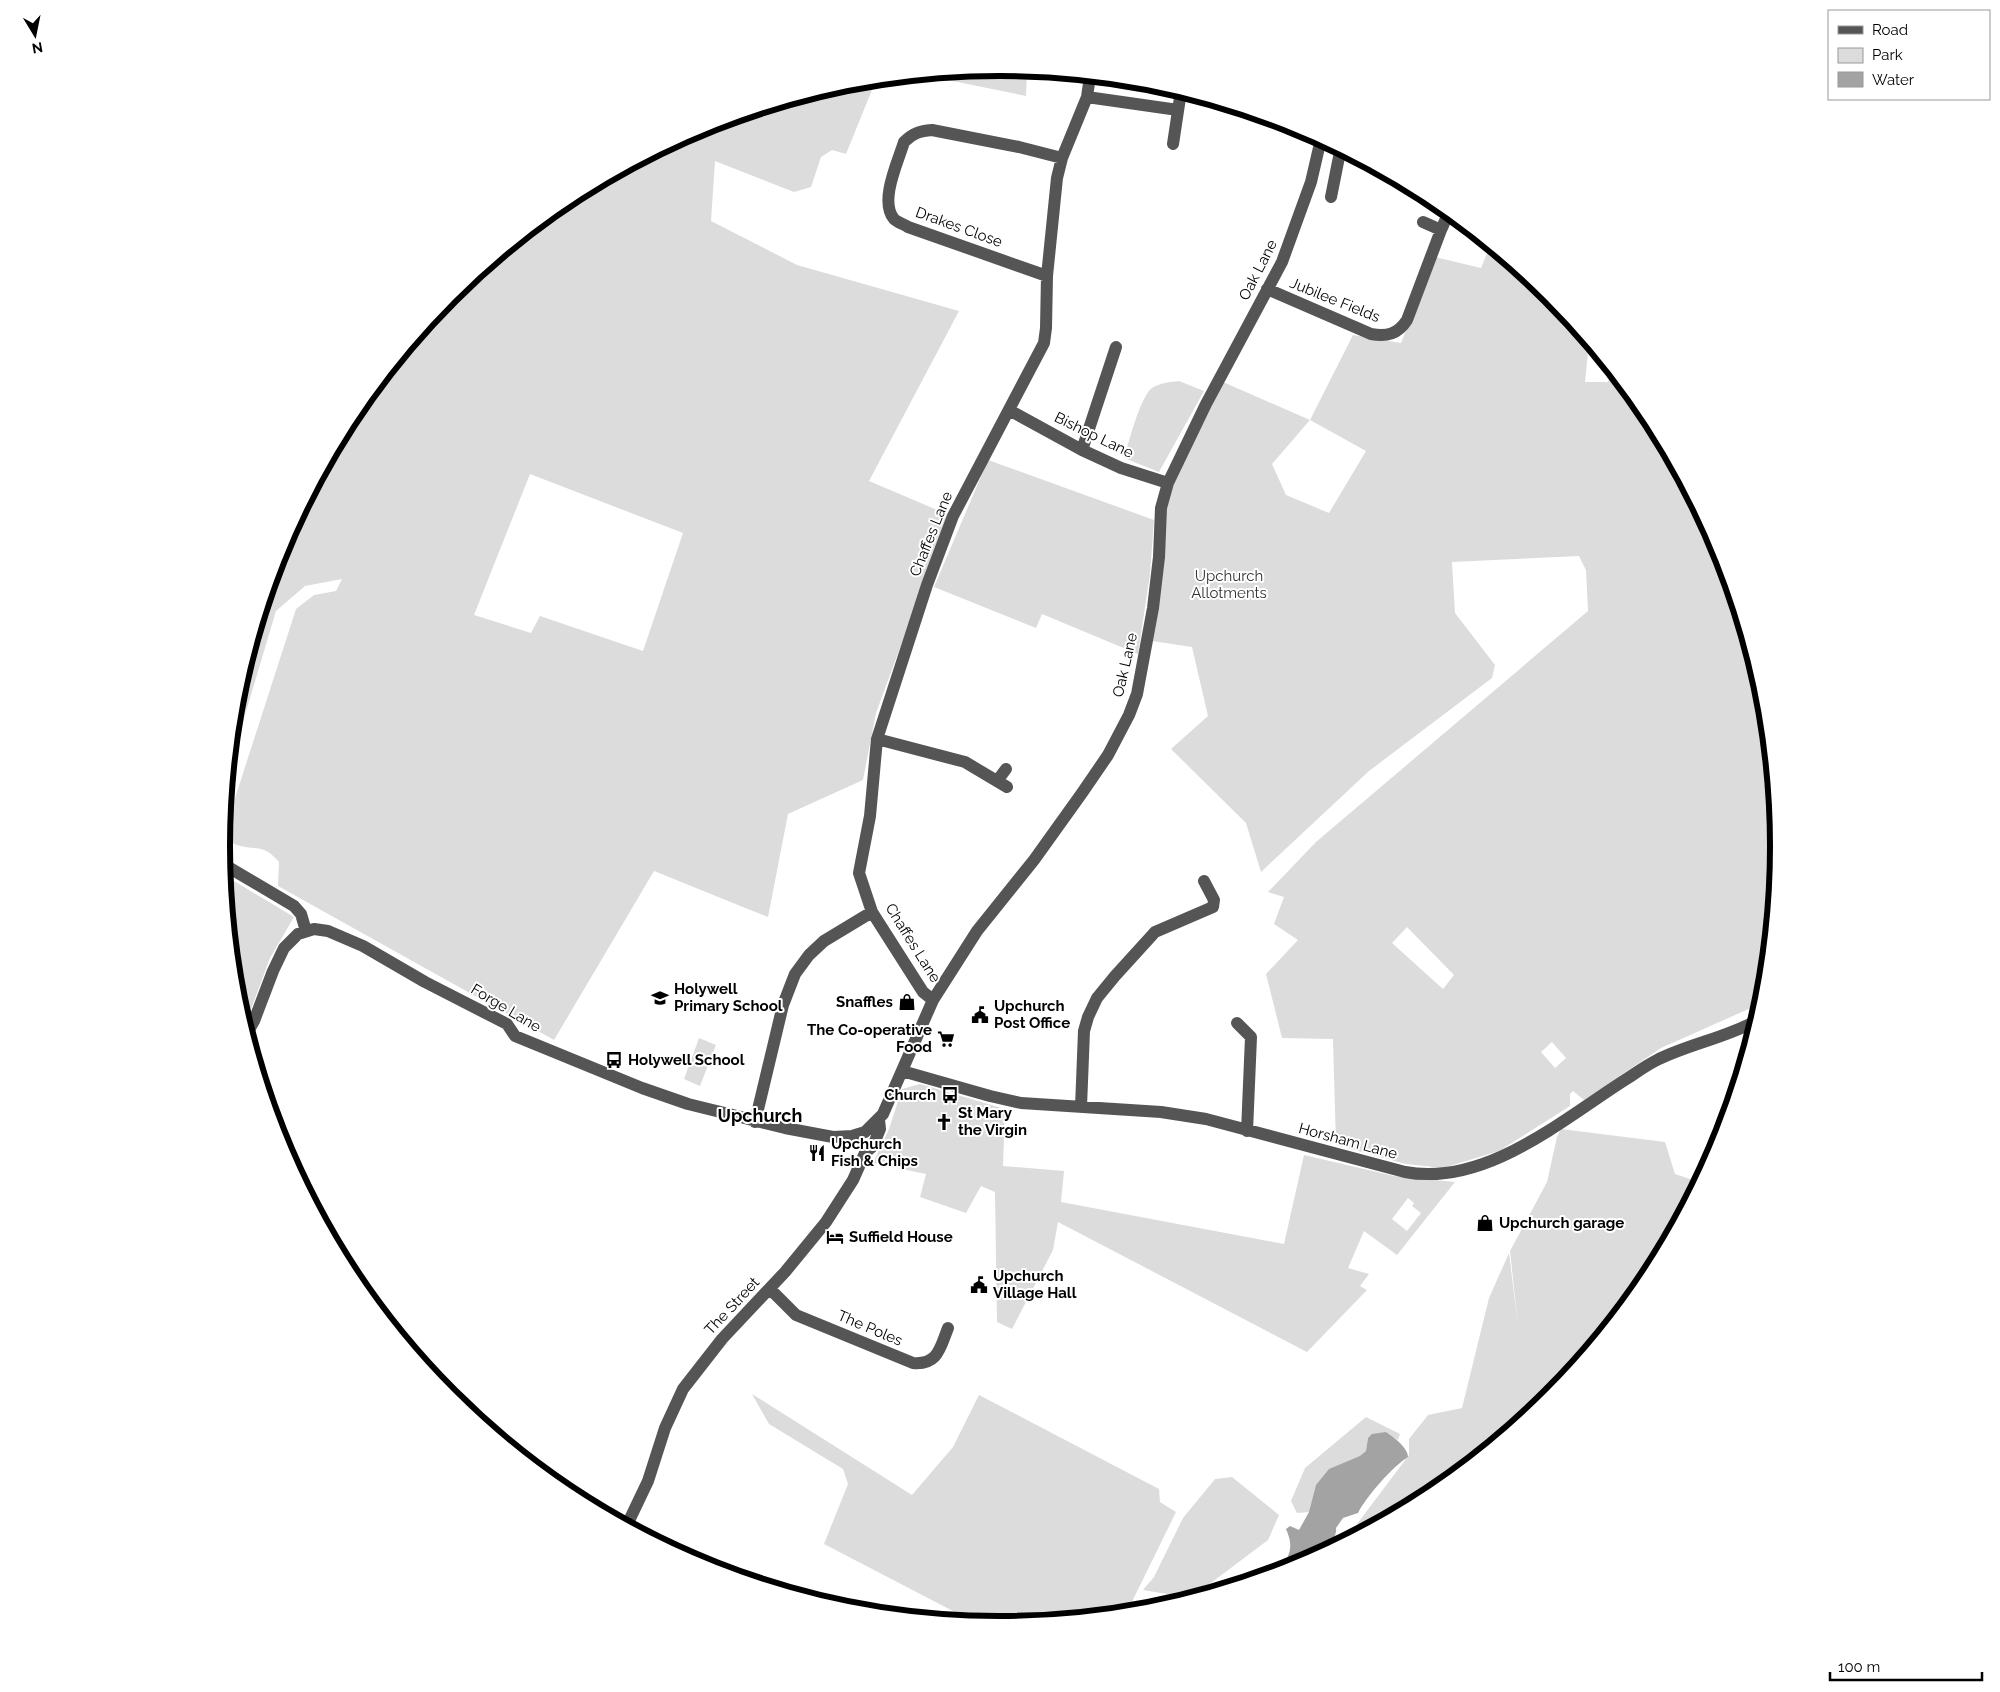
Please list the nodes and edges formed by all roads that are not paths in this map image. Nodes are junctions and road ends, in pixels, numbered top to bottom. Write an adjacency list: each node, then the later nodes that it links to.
1 (1089, 82): 2 (street, Chaffes Lane)
2 (1087, 98): 4 (street); 8 (street, Chaffes Lane)
3 (1180, 98): 4 (street)
4 (1178, 110): 5 (street)
5 (1173, 144)
6 (1319, 146): 9 (street, Oak Lane)
7 (1339, 157): 10 (street)
8 (1062, 158): 15 (street, Chaffes Lane); 15 (street, Drakes Close)
9 (1313, 174): 10 (street); 16 (street, Oak Lane)
10 (1335, 178): 11 (street)
11 (1331, 197)
12 (1446, 219): 14 (street, Jubilee Fields)
13 (1423, 222): 14 (street)
14 (1441, 230): 16 (street, Jubilee Fields)
15 (1047, 276): 18 (street, Chaffes Lane)
16 (1268, 289): 20 (street, Oak Lane)
17 (1116, 348): 19 (street)
18 (1009, 410): 19 (street, Bishop Lane); 21 (street, Chaffes Lane)
19 (1082, 450): 20 (street, Bishop Lane)
20 (1168, 483): 27 (street, Oak Lane)
21 (877, 739): 22 (street); 25 (street, Chaffes Lane)
22 (1006, 769)
23 (231, 869): 26 (street)
24 (1204, 881): 32 (street)
25 (872, 912): 27 (street, Chaffes Lane); 34 (street)
26 (306, 931): 30 (street); 34 (street, Forge Lane)
27 (933, 1000): 31 (street, Oak Lane)
28 (1237, 1023): 35 (street)
29 (1749, 1024): 35 (street, Horsham Lane)
30 (252, 1026)
31 (902, 1071): 32 (street, Horsham Lane); 33 (street, Oak Lane)
32 (1082, 1107): 35 (street, Horsham Lane)
33 (879, 1120): 36 (street, Oak Lane); 38 (street, The Street)
34 (756, 1122): 37 (street, Forge Lane)
35 (1247, 1131)
36 (859, 1134): 37 (street, Oak Lane); 38 (street)
37 (844, 1138)
38 (865, 1153): 39 (street, The Street)
39 (770, 1289): 40 (street, The Poles); 41 (street, The Street)
40 (948, 1328)
41 (629, 1520)

